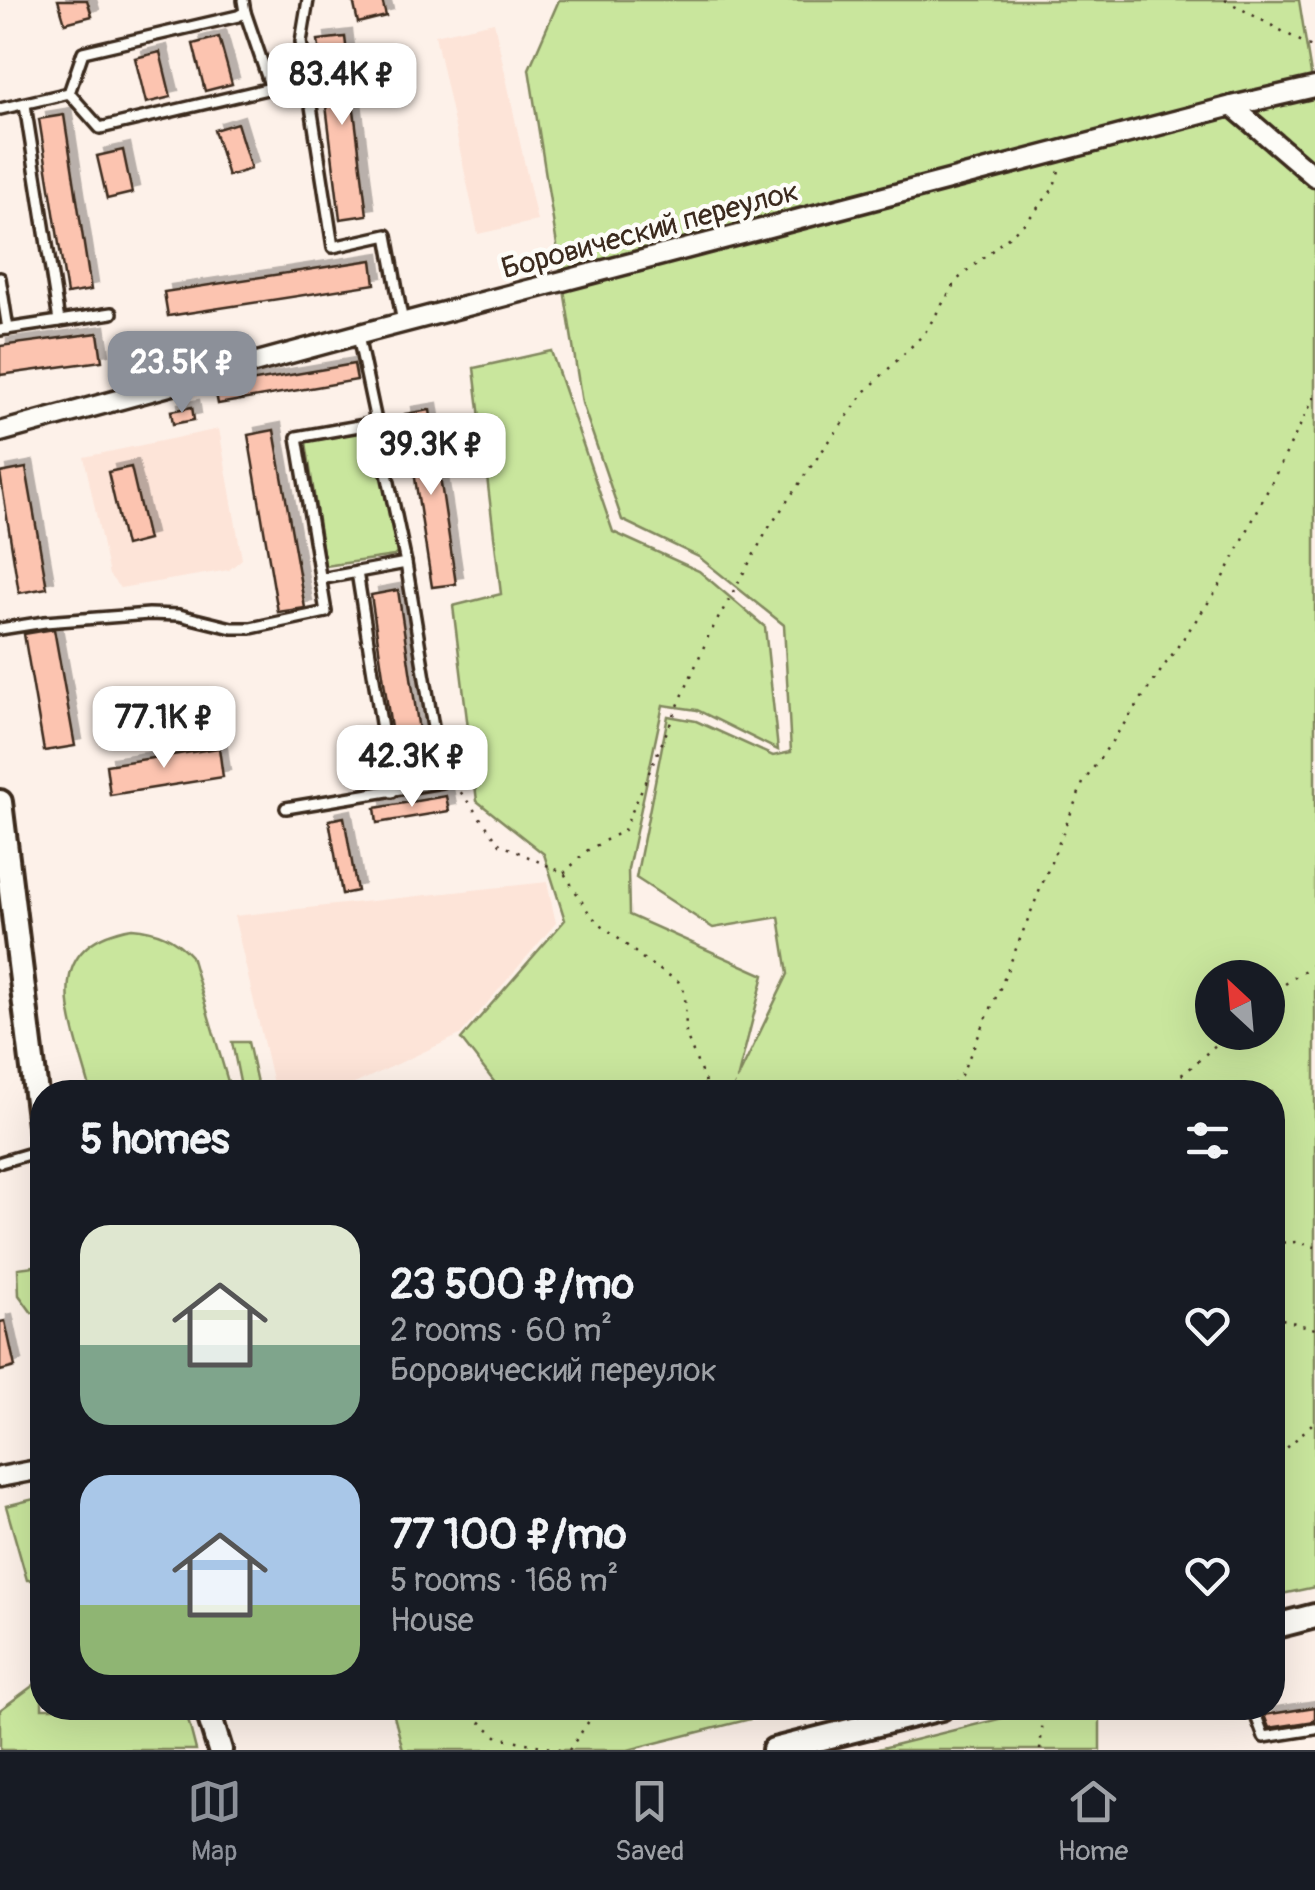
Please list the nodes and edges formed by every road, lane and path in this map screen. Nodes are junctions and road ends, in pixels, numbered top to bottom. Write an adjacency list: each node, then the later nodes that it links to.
1 (242, 0): 4 (lane)
2 (308, 0): 8 (lane)
3 (1225, 0): 5 (path)
4 (245, 12): 7 (lane); 9 (lane)
5 (1315, 50)
6 (1315, 87): 11 (street, Боровический переулок)
7 (271, 88): 8 (lane); 9 (lane)
8 (308, 88): 18 (lane)
9 (69, 92): 10 (lane)
10 (25, 105): 12 (lane); 17 (lane)
11 (1232, 106): 13 (street, Боровический переулок); 14 (street)
12 (0, 109)
13 (1066, 150): 18 (street, Боровический переулок); 32 (path)
14 (1315, 177)
15 (0, 278): 19 (lane)
16 (112, 314): 17 (lane)
17 (59, 322): 19 (lane)
18 (403, 323): 20 (street, Боровический переулок)
19 (4, 330)
20 (358, 336): 22 (lane); 23 (street, Боровический переулок)
21 (1315, 396): 38 (path)
22 (376, 422): 24 (lane); 26 (lane)
23 (0, 432)
24 (406, 563): 25 (lane); 28 (lane)
25 (356, 572): 26 (lane); 29 (lane)
26 (320, 579): 27 (lane)
27 (0, 629)
28 (442, 782): 29 (lane); 32 (path)
29 (392, 792): 31 (lane)
30 (0, 802): 36 (street)
31 (286, 808)
32 (564, 874): 37 (path)
33 (1315, 962): 34 (path)
34 (1285, 984)
35 (1210, 1050): 39 (path)
36 (34, 1080)
37 (704, 1080)
38 (956, 1080)
39 (1174, 1080)
40 (30, 1154): 41 (lane)
41 (2, 1162)
42 (1285, 1242): 43 (path)
43 (1315, 1246)
44 (1285, 1320): 45 (path)
45 (1315, 1329)
46 (1315, 1421): 47 (path)
47 (1285, 1450)
48 (30, 1471): 49 (street)
49 (0, 1477)
50 (1315, 1616): 51 (street)
51 (1285, 1624)
52 (211, 1720): 59 (street)
53 (478, 1720): 60 (path)
54 (590, 1720): 61 (path)
55 (893, 1720): 62 (street)
56 (1043, 1720): 63 (path)
57 (1258, 1720): 58 (lane)
58 (1315, 1729)
59 (220, 1750)
60 (560, 1750)
61 (569, 1750)
62 (774, 1750)
63 (1040, 1750)

